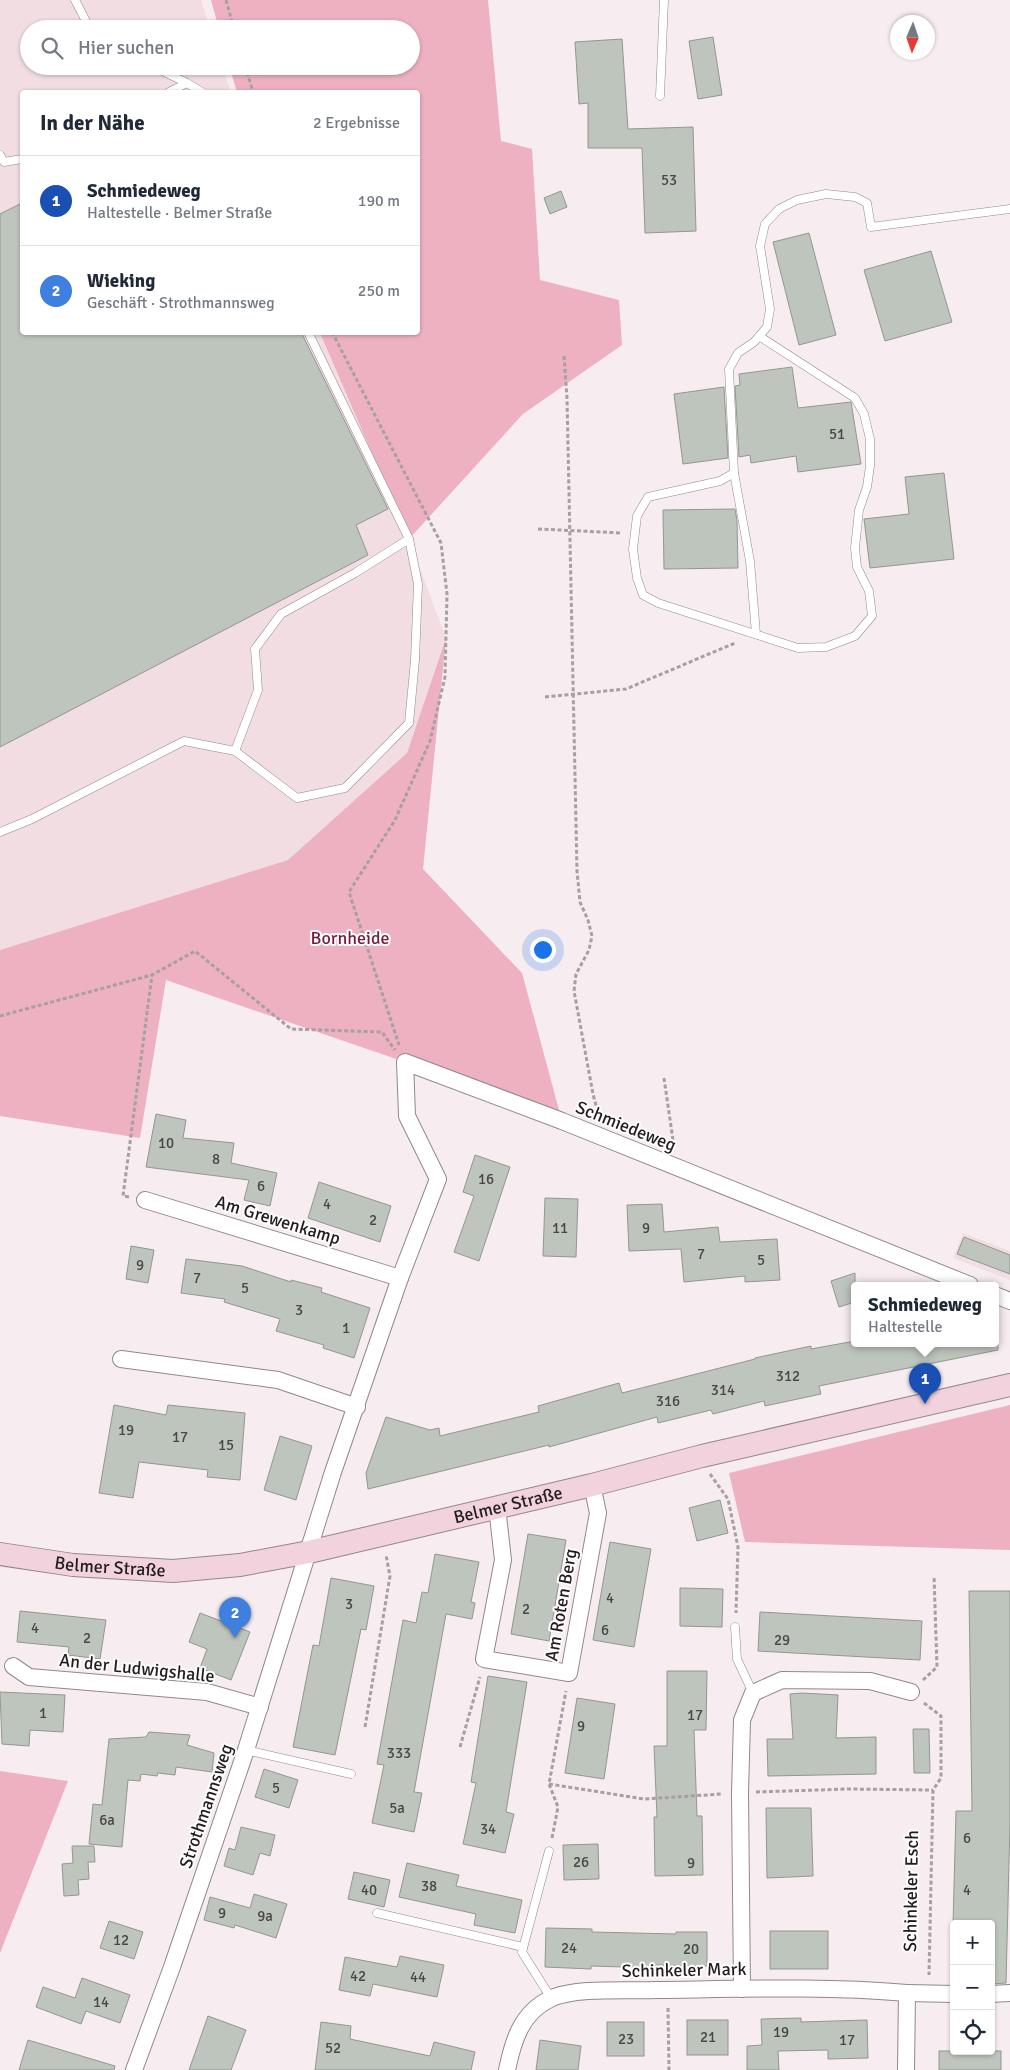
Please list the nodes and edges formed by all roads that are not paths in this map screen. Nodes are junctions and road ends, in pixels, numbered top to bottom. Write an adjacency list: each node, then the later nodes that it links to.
1 (75, 0): 3 (lane)
2 (664, 0): 8 (lane)
3 (85, 20)
4 (170, 75): 5 (lane)
5 (186, 83): 6 (lane); 7 (lane)
6 (173, 90)
7 (198, 90)
8 (660, 96)
9 (0, 155): 10 (lane)
10 (20, 159)
11 (1010, 209): 13 (lane)
12 (309, 335): 15 (lane)
13 (759, 336): 14 (lane); 16 (lane)
14 (734, 473): 16 (lane); 16 (lane)
15 (409, 539): 17 (lane); 17 (lane)
16 (756, 634)
17 (235, 751): 18 (lane)
18 (0, 832)
19 (145, 1200): 20 (street, Am Grewenkamp)
20 (400, 1278): 21 (street, Schmiedeweg); 24 (street)
21 (962, 1282)
22 (121, 1359): 24 (street)
23 (1010, 1385): 25 (street, Belmer Straße)
24 (357, 1407): 27 (street)
25 (592, 1485): 26 (street, Belmer Straße); 26 (street, Am Roten Berg)
26 (497, 1507): 27 (street, Belmer Straße)
27 (309, 1552): 28 (street, Belmer Straße); 33 (street, Strothmannsweg)
28 (0, 1554)
29 (735, 1627): 32 (lane)
30 (13, 1666): 33 (street, An der Ludwigshalle)
31 (911, 1692): 32 (street)
32 (753, 1693): 39 (street)
33 (260, 1707): 34 (street, Strothmannsweg)
34 (246, 1750): 35 (lane); 45 (street, Strothmannsweg)
35 (350, 1774)
36 (549, 1850): 38 (lane)
37 (377, 1913): 38 (lane)
38 (523, 1947): 44 (lane)
39 (742, 1989): 40 (street, Schinkeler Mark); 44 (street, Schinkeler Mark)
40 (907, 1993): 42 (street, Schinkeler Mark); 47 (street)
41 (1010, 1993): 43 (street)
42 (950, 1994)
43 (995, 1994)
44 (551, 1998): 46 (street, Schinkeler Mark)
45 (134, 2070)
46 (507, 2070)
47 (906, 2070)

